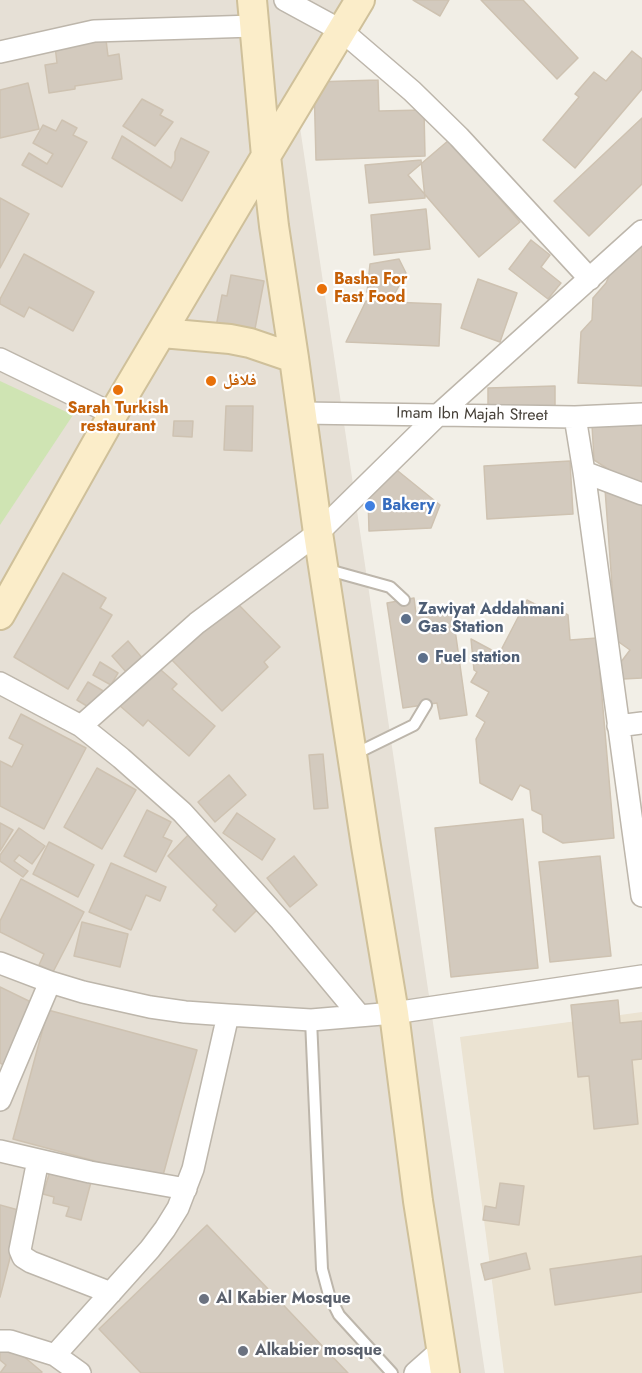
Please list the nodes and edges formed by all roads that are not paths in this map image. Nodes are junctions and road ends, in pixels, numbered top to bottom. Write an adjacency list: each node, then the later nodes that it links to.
1 (285, 0): 4 (street)
2 (360, 0): 4 (main road)
3 (253, 13): 5 (street); 6 (main road)
4 (342, 31): 6 (main road); 8 (street)
5 (0, 52)
6 (266, 156): 9 (main road); 10 (main road)
7 (642, 231): 8 (street)
8 (590, 279): 15 (street)
9 (162, 333): 10 (main road); 13 (main road)
10 (294, 358): 12 (main road)
11 (0, 359): 13 (street)
12 (301, 413): 15 (street, Imam Ibn Majah Street); 19 (main road)
13 (113, 414): 22 (main road)
14 (642, 414): 16 (street, Imam Ibn Majah Street)
15 (438, 415): 16 (street, Imam Ibn Majah Street); 19 (street)
16 (575, 417): 17 (street)
17 (584, 472): 18 (street); 27 (street)
18 (642, 494)
19 (318, 533): 20 (main road); 26 (street)
20 (323, 569): 21 (lane); 28 (main road)
21 (404, 600)
22 (0, 615)
23 (0, 683): 26 (street)
24 (426, 705): 28 (lane)
25 (642, 723): 27 (street)
26 (81, 726): 35 (street)
27 (618, 726): 29 (street)
28 (352, 756): 33 (main road)
29 (642, 896)
30 (0, 963): 32 (street)
31 (642, 976): 33 (street)
32 (50, 982): 34 (street); 37 (street)
33 (394, 1013): 35 (street); 44 (main road)
34 (228, 1015): 36 (street); 40 (street)
35 (360, 1016): 36 (street)
36 (311, 1020): 46 (lane)
37 (0, 1100)
38 (0, 1151): 39 (street)
39 (38, 1160): 40 (street); 41 (street)
40 (186, 1189): 41 (street)
41 (111, 1293): 43 (street)
42 (0, 1341): 43 (street)
43 (55, 1355): 45 (street)
44 (443, 1362): 47 (street)
45 (80, 1373)
46 (392, 1373)
47 (415, 1373)

